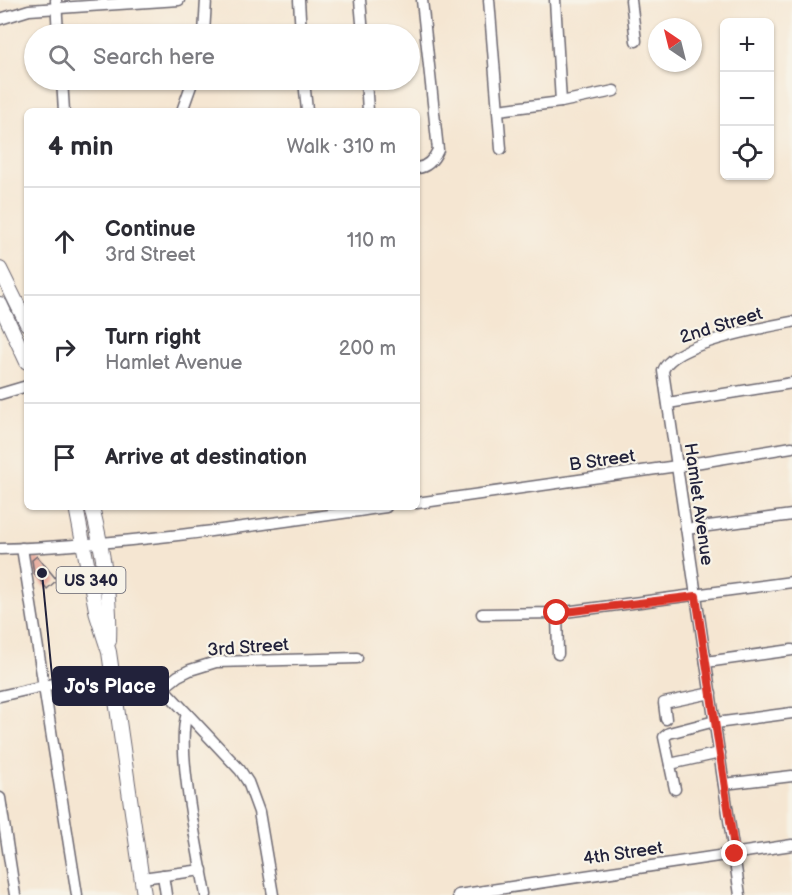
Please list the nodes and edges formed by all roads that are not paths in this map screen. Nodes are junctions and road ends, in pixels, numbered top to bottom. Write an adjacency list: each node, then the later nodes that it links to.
1 (179, 0): 9 (street)
2 (206, 0): 13 (street)
3 (299, 0): 14 (street)
4 (360, 0): 15 (street)
5 (422, 0): 29 (street)
6 (489, 0): 27 (street)
7 (555, 0): 22 (street)
8 (631, 0): 16 (street)
9 (133, 2): 10 (street)
10 (56, 4): 11 (street); 12 (street)
11 (0, 19)
12 (57, 24)
13 (205, 24)
14 (300, 24)
15 (362, 24)
16 (636, 41)
17 (63, 90): 23 (street)
18 (189, 90): 24 (street)
19 (305, 90): 25 (street)
20 (367, 90): 26 (street)
21 (614, 91): 22 (street)
22 (561, 102): 27 (street)
23 (64, 108)
24 (183, 108)
25 (307, 108)
26 (368, 108)
27 (498, 110): 28 (street)
28 (501, 149)
29 (420, 167)
30 (0, 269): 32 (main road)
31 (0, 304): 34 (main road)
32 (24, 318)
33 (792, 322): 35 (street, 2nd Street)
34 (24, 356)
35 (664, 367): 39 (street, Hamlet Avenue)
36 (792, 383): 39 (street)
37 (24, 387): 38 (street)
38 (0, 394)
39 (668, 403): 41 (street, Hamlet Avenue)
40 (792, 447): 41 (street, B Street)
41 (677, 466): 42 (street, B Street); 47 (street, Hamlet Avenue)
42 (420, 502)
43 (77, 510): 48 (main road, US 340)
44 (93, 510): 49 (main road, US 340)
45 (363, 510): 49 (street)
46 (792, 515): 47 (street)
47 (686, 529): 53 (street, Hamlet Avenue)
48 (84, 543): 49 (street); 50 (street); 57 (main road, US 340)
49 (100, 544): 57 (main road, US 340)
50 (22, 548): 51 (street); 63 (street)
51 (0, 549)
52 (792, 582): 53 (street)
53 (696, 596): 54 (street); 60 (street, Hamlet Avenue)
54 (557, 613): 55 (street); 58 (street)
55 (482, 614)
56 (792, 650): 60 (street)
57 (109, 652): 61 (main road, US 340)
58 (558, 654)
59 (357, 658): 64 (street, 3rd Street)
60 (706, 662): 65 (street, Hamlet Avenue)
61 (114, 681): 64 (street); 81 (main road, US 340)
62 (61, 682): 63 (street)
63 (44, 688): 66 (street); 83 (street)
64 (163, 688): 68 (street)
65 (711, 693): 69 (street); 70 (street, Hamlet Avenue)
66 (0, 696)
67 (792, 713): 70 (street)
68 (187, 714): 79 (street); 87 (street)
69 (666, 719)
70 (716, 722): 71 (street, Hamlet Avenue); 72 (street)
71 (720, 753): 72 (street); 74 (street, Hamlet Avenue)
72 (670, 764): 75 (street)
73 (792, 776): 74 (street)
74 (724, 784): 78 (street, Hamlet Avenue)
75 (675, 789)
76 (0, 798): 82 (street)
77 (792, 845): 78 (street, 4th Street)
78 (735, 854): 88 (street, 4th Street); 89 (street, Hamlet Avenue)
79 (202, 870): 80 (street); 86 (street)
80 (163, 875): 81 (street); 85 (street)
81 (142, 878): 84 (main road, US 340)
82 (15, 895)
83 (77, 895)
84 (144, 895)
85 (166, 895)
86 (206, 895)
87 (273, 895)
88 (458, 895)
89 (740, 895)

